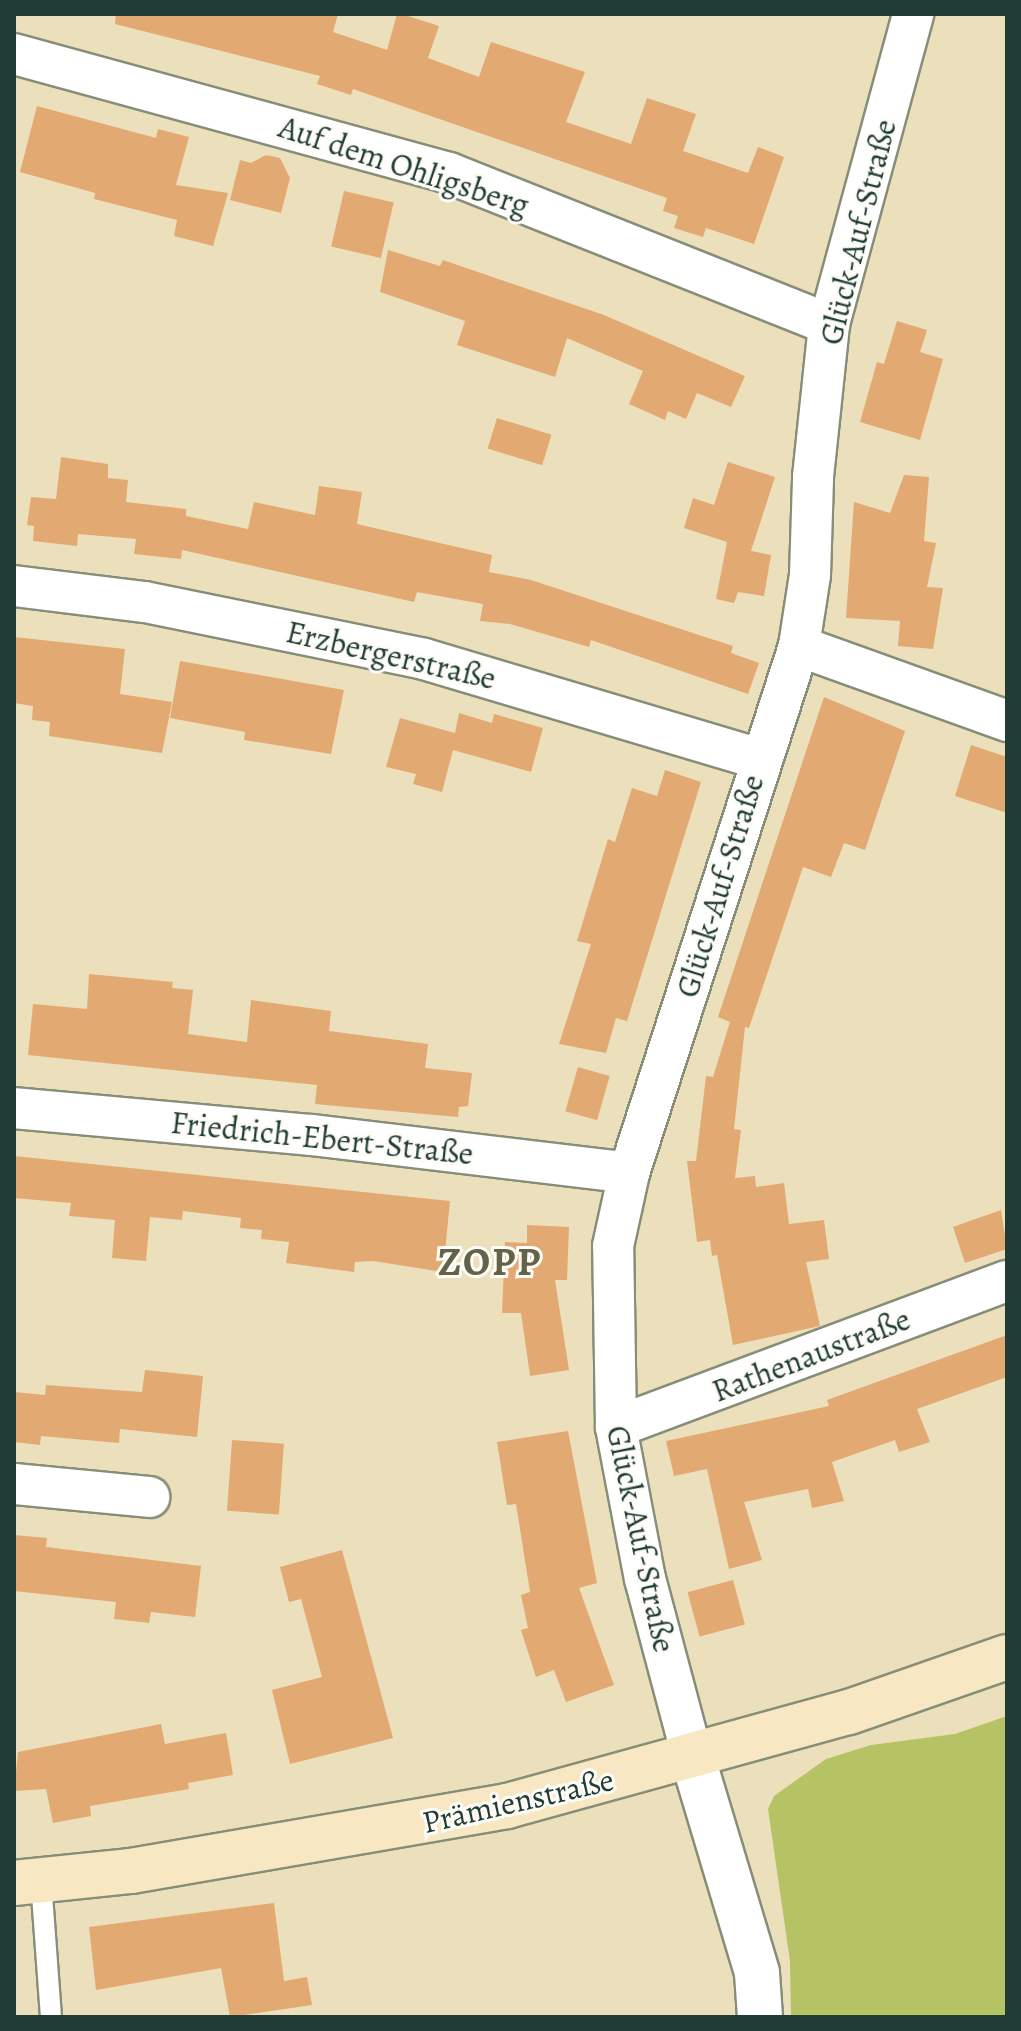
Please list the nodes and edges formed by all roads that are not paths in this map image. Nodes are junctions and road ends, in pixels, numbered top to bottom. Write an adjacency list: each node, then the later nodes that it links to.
1 (913, 14): 3 (street, Glück-Auf-Straße)
2 (14, 54): 3 (street, Auf dem Ohligsberg)
3 (829, 324): 5 (street, Glück-Auf-Straße)
4 (14, 586): 7 (street, Erzbergerstraße)
5 (799, 646): 6 (street); 7 (street, Glück-Auf-Straße)
6 (1007, 721)
7 (759, 759): 9 (street, Glück-Auf-Straße)
8 (14, 1108): 9 (street, Friedrich-Ebert-Straße)
9 (629, 1173): 11 (street, Glück-Auf-Straße)
10 (1007, 1281): 11 (street, Rathenaustraße)
11 (616, 1427): 15 (street, Glück-Auf-Straße)
12 (14, 1484): 13 (street)
13 (149, 1497)
14 (1007, 1657): 15 (main road, Prämienstraße)
15 (693, 1759): 16 (main road, Prämienstraße); 18 (street)
16 (27, 1882): 17 (lane)
17 (51, 2017)
18 (760, 2017)

